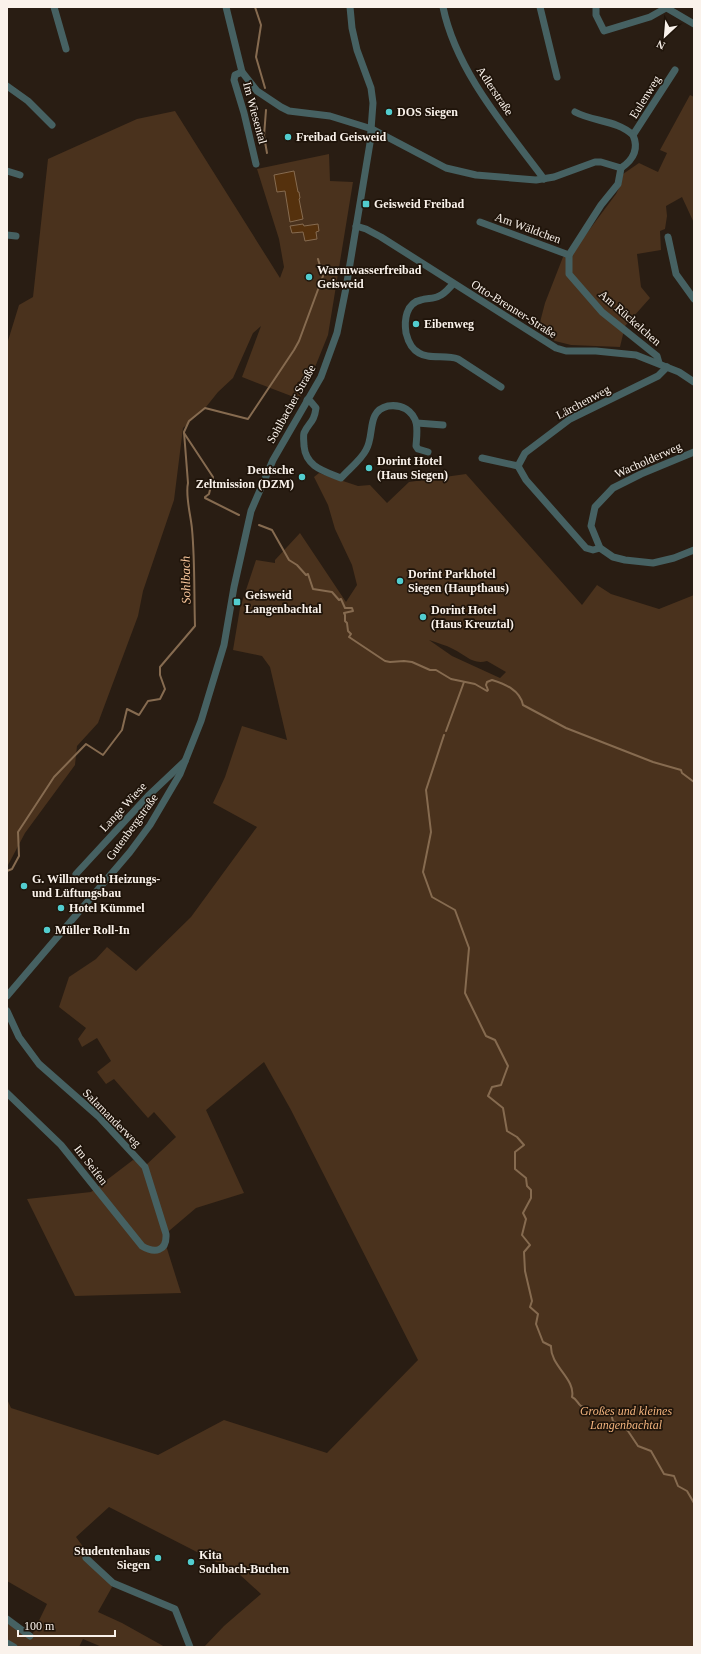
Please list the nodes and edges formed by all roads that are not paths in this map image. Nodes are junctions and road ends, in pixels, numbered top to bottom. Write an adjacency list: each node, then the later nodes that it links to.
1 (54, 7): 9 (street)
2 (226, 7): 11 (street, Im Wiesental)
3 (350, 7): 16 (street, Sohlbacher Straße)
4 (443, 7): 22 (street, Adlerstraße)
5 (540, 7): 12 (street)
6 (596, 7): 7 (street)
7 (665, 7): 8 (street)
8 (694, 24)
9 (66, 49)
10 (675, 70): 17 (street, Eulenweg)
11 (242, 72): 16 (street, Im Wiesental); 18 (street, Im Wiesental)
12 (557, 77)
13 (7, 86): 15 (street)
14 (575, 112): 17 (street, Eulenweg)
15 (52, 125)
16 (372, 129): 22 (street); 24 (street, Sohlbacher Straße)
17 (633, 135): 19 (street, Eulenweg)
18 (256, 164)
19 (621, 168): 22 (street); 28 (street)
20 (7, 171): 21 (street)
21 (20, 175)
22 (544, 179)
23 (480, 222): 28 (street, Am Wäldchen)
24 (356, 226): 29 (street, Otto-Brenner-Straße); 35 (street, Sohlbacher Straße)
25 (7, 235): 26 (street)
26 (16, 236)
27 (668, 237): 30 (street)
28 (568, 255): 31 (street, Am Rückelchen)
29 (453, 284): 31 (street, Otto-Brenner-Straße); 34 (street)
30 (694, 299)
31 (659, 363): 32 (street, Otto-Brenner-Straße)
32 (667, 367): 33 (street, Otto-Brenner-Straße); 41 (street, Lärchenweg)
33 (694, 382)
34 (500, 387)
35 (307, 400): 36 (street); 44 (street, Sohlbacher Straße)
36 (417, 423): 37 (street); 38 (street)
37 (443, 424)
38 (428, 452)
39 (694, 452): 42 (street, Wacholderweg)
40 (482, 458): 41 (street)
41 (518, 466): 42 (street)
42 (600, 548): 43 (street)
43 (694, 550)
44 (188, 758): 45 (street, Lange Wiese); 46 (street, Gutenbergstraße)
45 (76, 874)
46 (7, 996)
47 (7, 1012): 49 (street, Salamanderweg)
48 (7, 1093): 49 (street, Im Seifen)
49 (155, 1250)
50 (86, 1558): 55 (street)
51 (7, 1619): 52 (street)
52 (30, 1636)
53 (7, 1644): 54 (street)
54 (14, 1647)
55 (190, 1647)

